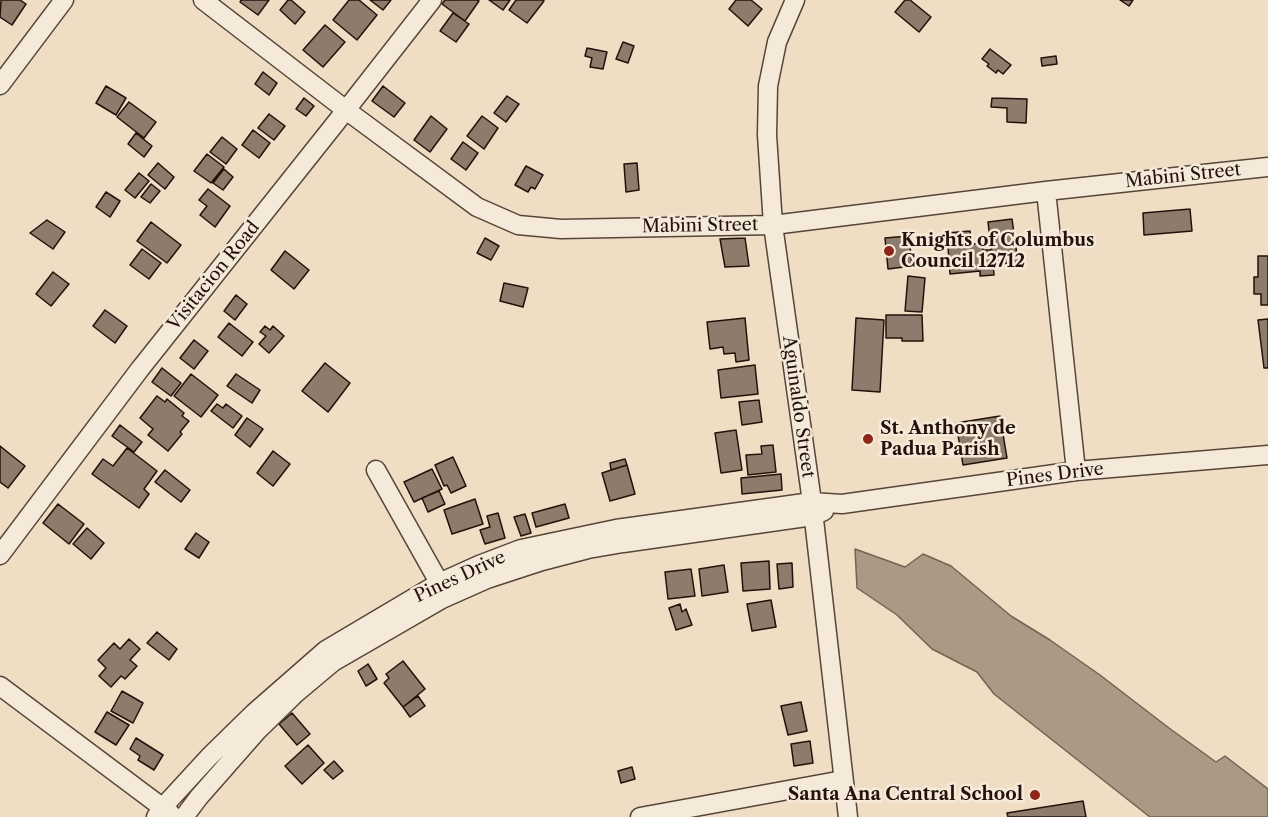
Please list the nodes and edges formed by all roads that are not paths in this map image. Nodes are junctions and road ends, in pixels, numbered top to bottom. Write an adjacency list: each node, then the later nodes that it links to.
1 (64, 0): 5 (street)
2 (203, 0): 6 (street, Mabini Street)
3 (432, 0): 6 (street, Visitacion Road)
4 (795, 0): 9 (street, Aguinaldo Street)
5 (0, 85)
6 (346, 110): 9 (street, Mabini Street); 14 (street, Visitacion Road)
7 (1268, 167): 8 (street, Mabini Street)
8 (1046, 192): 9 (street, Mabini Street); 12 (street)
9 (773, 225): 13 (street, Aguinaldo Street)
10 (1268, 455): 12 (street, Pines Drive)
11 (376, 470): 15 (street)
12 (1076, 471): 13 (street, Pines Drive)
13 (812, 509): 15 (street, Pines Drive); 17 (street, Aguinaldo Street)
14 (0, 555)
15 (443, 590): 18 (street, Pines Drive); 19 (street, Pines Drive)
16 (0, 686): 18 (street)
17 (843, 780): 20 (street); 21 (street, Aguinaldo Street)
18 (165, 814)
19 (184, 817)
20 (640, 817)
21 (848, 817)

